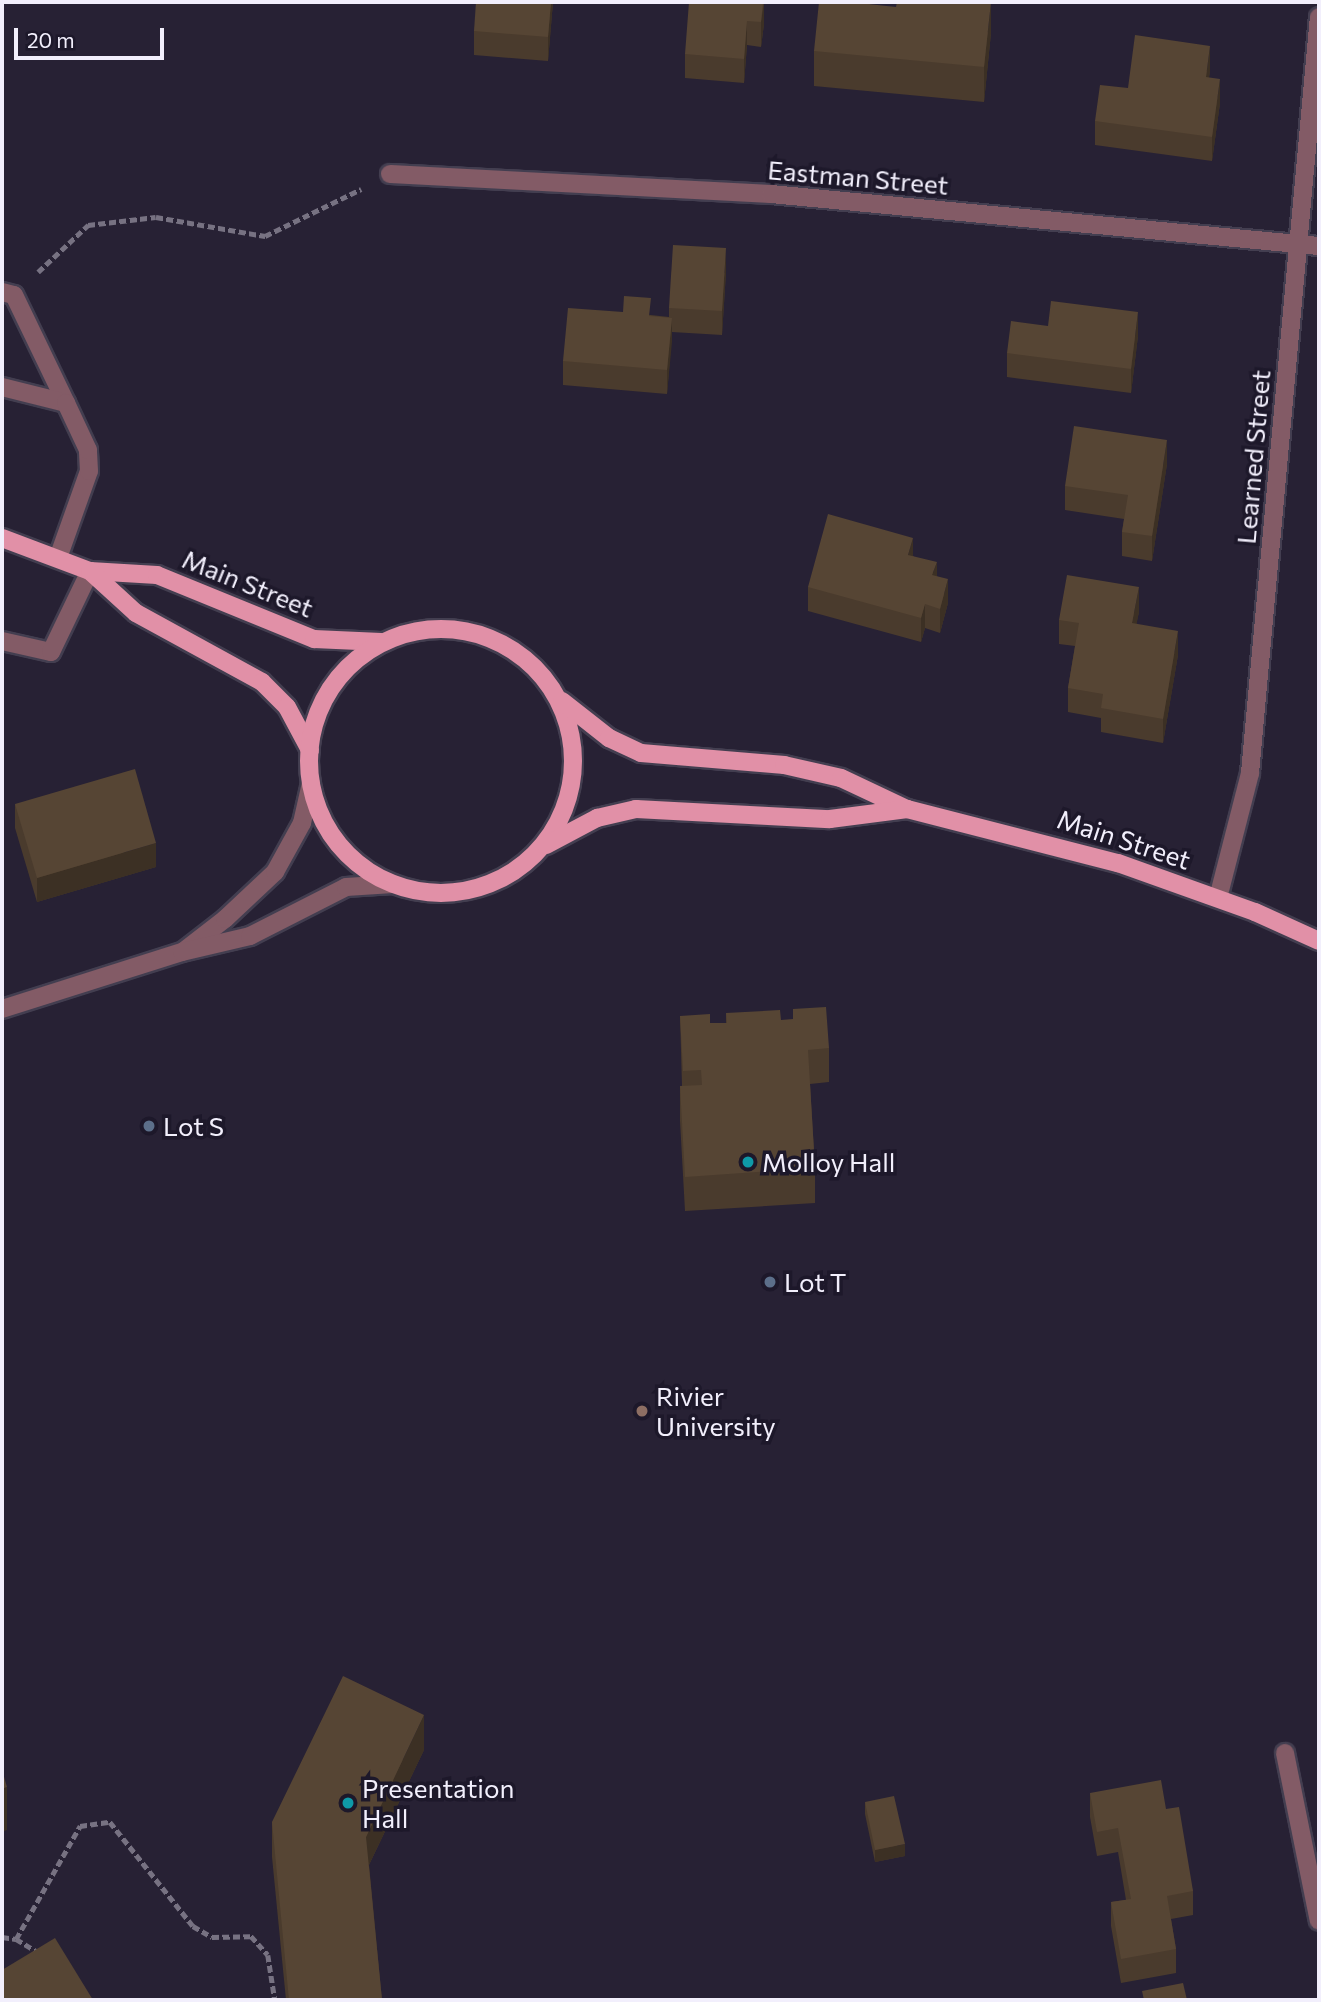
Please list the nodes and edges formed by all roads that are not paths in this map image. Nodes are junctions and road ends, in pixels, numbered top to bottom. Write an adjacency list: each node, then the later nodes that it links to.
1 (1319, 17): 3 (street, Learned Street)
2 (390, 174): 3 (street, Eastman Street)
3 (1299, 244): 4 (street, Eastman Street); 19 (street, Learned Street)
4 (1319, 246)
5 (8, 293): 7 (street)
6 (2, 387): 7 (street)
7 (65, 403): 9 (street)
8 (2, 538): 9 (main road, Main Street)
9 (58, 558): 10 (main road, Main Street)
10 (90, 571): 11 (street); 12 (main road, Main Street); 14 (main road, Main Street)
11 (2, 641)
12 (387, 641): 13 (main road); 14 (main road)
13 (557, 697): 16 (main road, Main Street); 17 (main road)
14 (310, 751): 15 (main road)
15 (311, 783): 18 (main road); 21 (street)
16 (907, 809): 17 (main road, Main Street); 19 (main road, Main Street)
17 (540, 849): 18 (main road)
18 (393, 884): 21 (street)
19 (1218, 898): 20 (main road, Main Street)
20 (1319, 941)
21 (182, 952): 22 (street)
22 (2, 1009)
23 (1285, 1754): 24 (street)
24 (1319, 1921)

